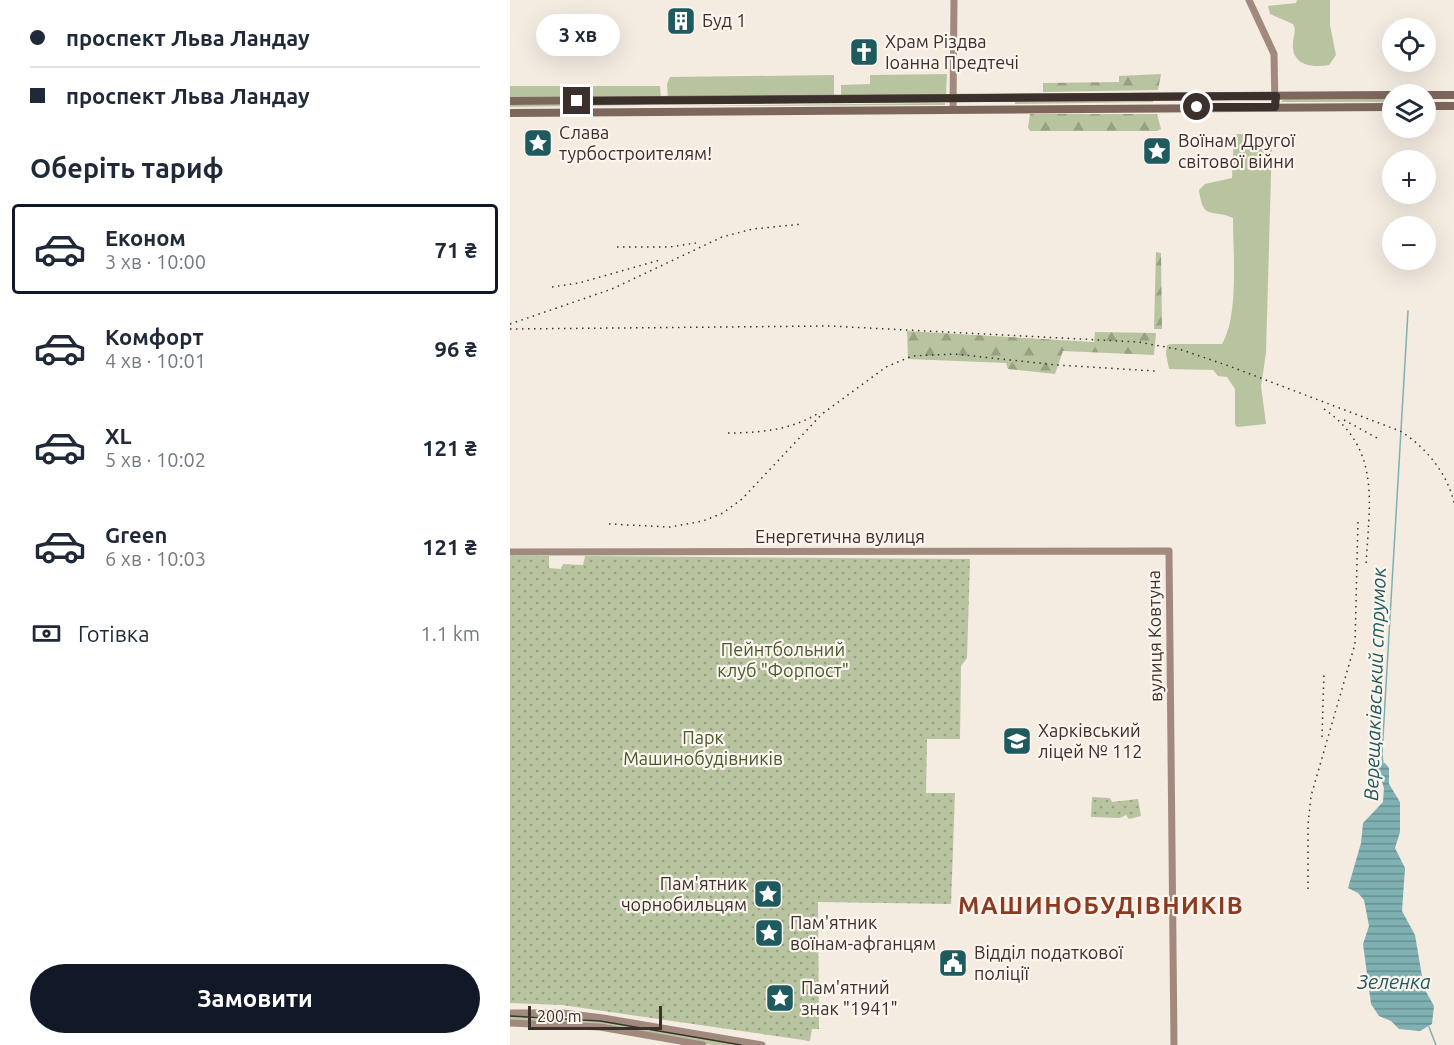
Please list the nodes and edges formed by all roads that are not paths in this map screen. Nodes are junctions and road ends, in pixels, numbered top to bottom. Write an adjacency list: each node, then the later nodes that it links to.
1 (954, 0): 7 (street)
2 (1249, 0): 6 (street)
3 (1382, 95): 6 (main road)
4 (1436, 95): 5 (main road)
5 (1454, 95)
6 (1276, 96): 8 (main road); 14 (street)
7 (953, 99): 8 (main road); 10 (main road); 15 (street)
8 (969, 99): 16 (main road)
9 (510, 101): 10 (main road)
10 (663, 101): 17 (main road)
11 (1382, 106): 14 (main road)
12 (1436, 106): 13 (main road)
13 (1454, 106)
14 (1275, 107): 16 (main road)
15 (953, 109): 16 (main road); 17 (main road)
16 (969, 109)
17 (663, 111): 18 (main road)
18 (510, 113)
19 (1169, 551): 20 (street, Енергетична вулиця); 25 (street, вулиця Ковтуна)
20 (510, 552)
21 (510, 1013): 24 (street)
22 (510, 1023): 23 (street)
23 (703, 1045)
24 (762, 1045)
25 (1174, 1045)

